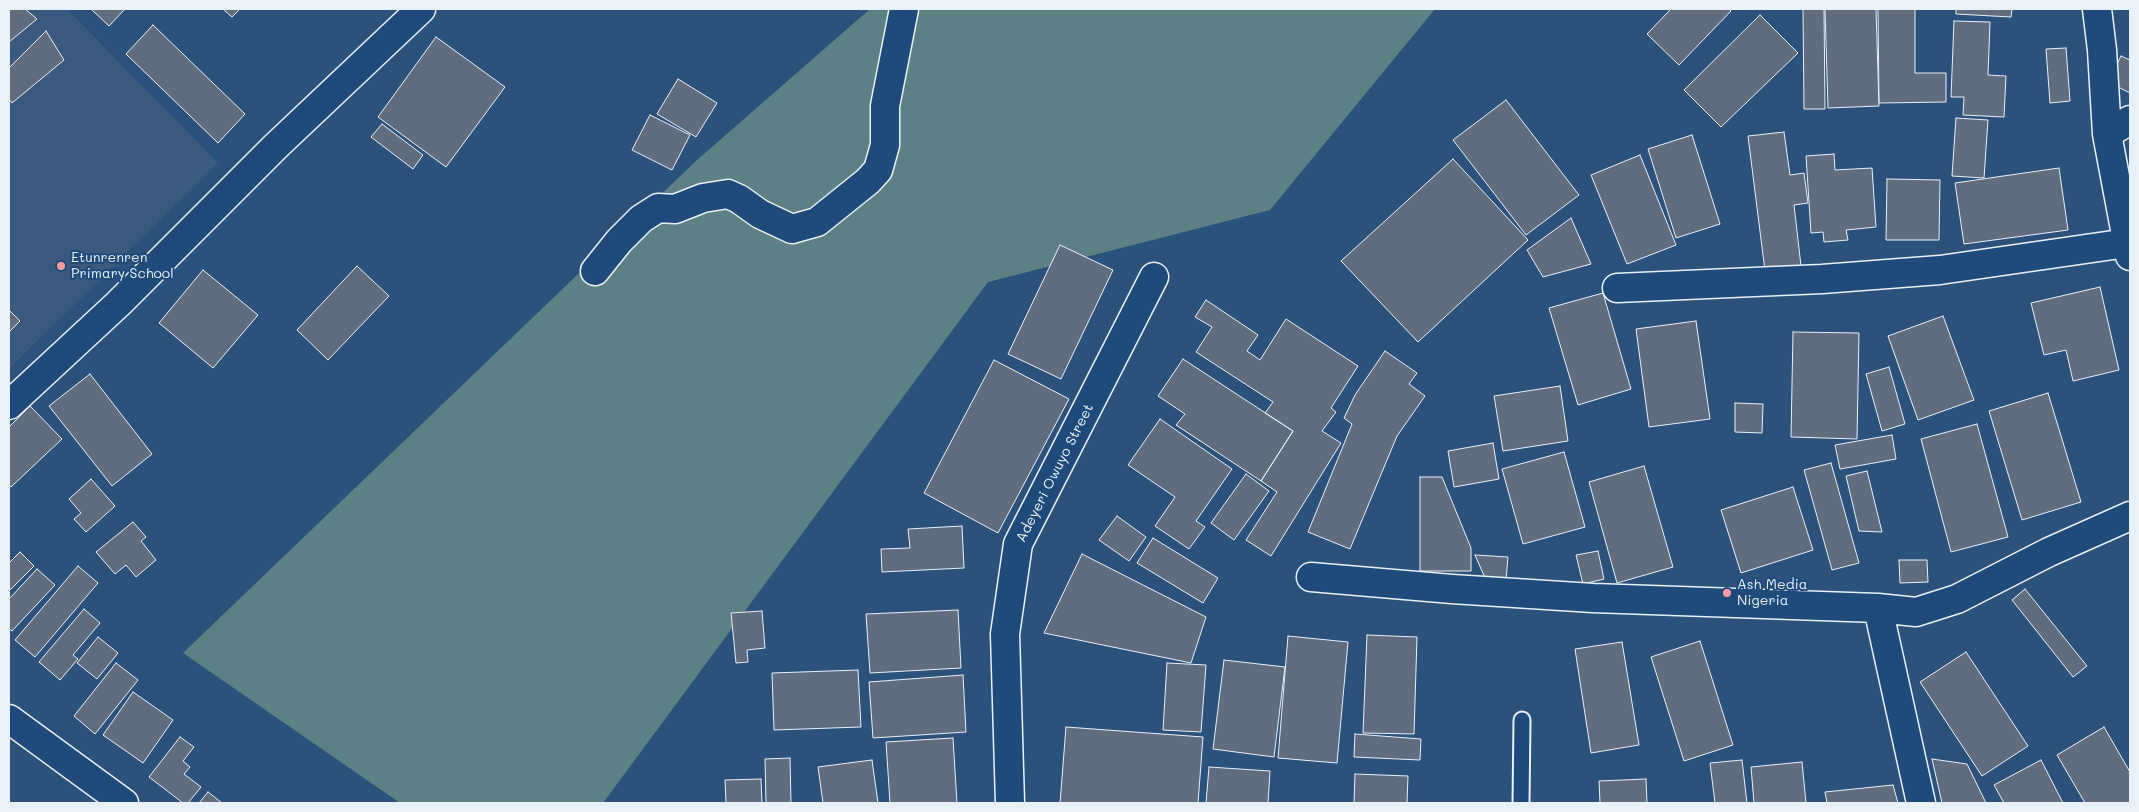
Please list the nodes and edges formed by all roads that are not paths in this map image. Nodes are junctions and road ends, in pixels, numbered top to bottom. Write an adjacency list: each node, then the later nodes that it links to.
1 (421, 9): 10 (street)
2 (904, 9): 7 (street)
3 (2097, 9): 5 (street)
4 (2130, 120): 5 (street)
5 (2107, 134): 6 (street)
6 (2129, 250): 9 (street)
7 (595, 271)
8 (1154, 277): 17 (street, Adeyeri Owuyo Street)
9 (1617, 288)
10 (9, 405)
11 (2130, 516): 13 (street)
12 (1311, 577): 13 (street)
13 (1878, 608): 19 (street)
14 (9, 719): 16 (street)
15 (1522, 720): 18 (lane)
16 (124, 803)
17 (1010, 803)
18 (1521, 803)
19 (1921, 803)

